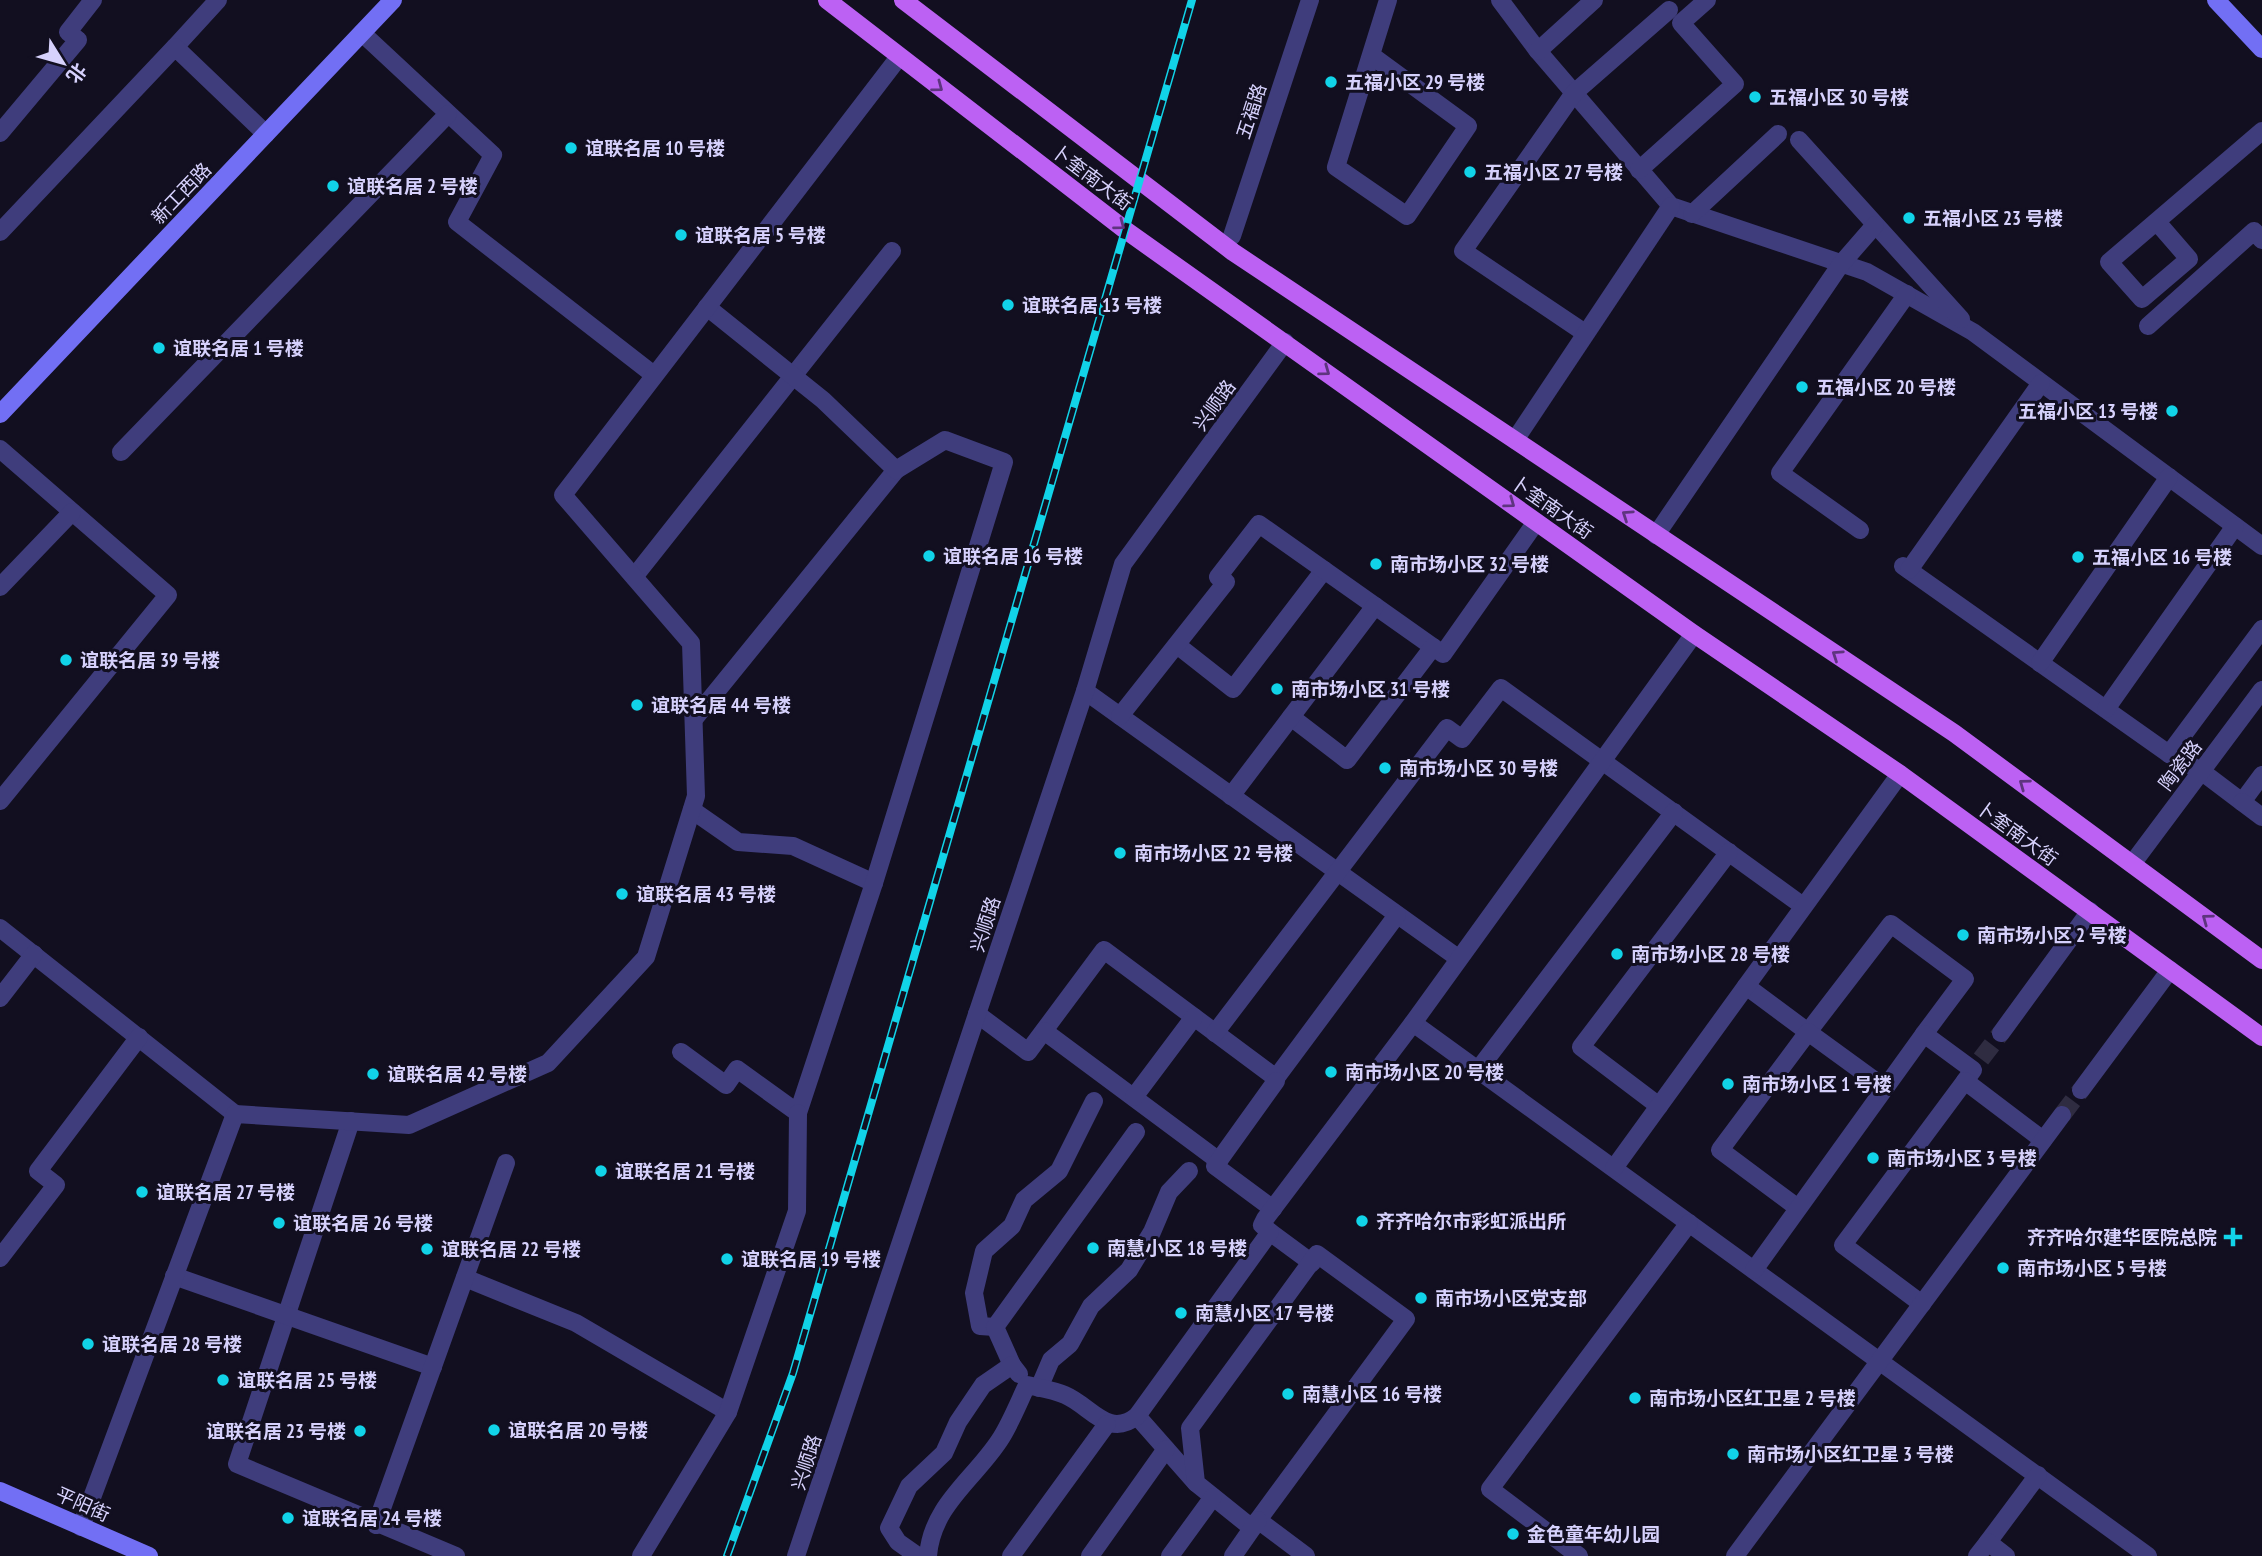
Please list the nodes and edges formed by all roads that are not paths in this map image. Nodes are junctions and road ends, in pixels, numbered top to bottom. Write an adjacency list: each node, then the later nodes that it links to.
1 (93, 0): 22 (street)
2 (218, 0): 14 (street)
3 (393, 0): 13 (main road, 新工西路)
4 (827, 0): 18 (main road, 卜奎南大街)
5 (903, 0): 46 (main road, 卜奎南大街)
6 (1310, 0): 32 (street, 五福路)
7 (1388, 0): 17 (street)
8 (1500, 0): 16 (street)
9 (1594, 0): 16 (street)
10 (1707, 0): 12 (street)
11 (2216, 0): 15 (main road)
12 (1677, 11): 19 (street); 26 (street)
13 (362, 33): 20 (street); 23 (main road, 新工西路)
14 (174, 47): 23 (street); 31 (street)
15 (2262, 49)
16 (1538, 51): 19 (street)
17 (1371, 55): 17 (street)
18 (899, 57): 37 (street); 41 (main road, 卜奎南大街, one-way to 41)
19 (1574, 93): 26 (street); 40 (street)
20 (448, 114): 42 (street); 48 (street)
21 (2262, 131): 29 (street)
22 (0, 134)
23 (266, 134): 45 (main road, 新工西路)
24 (1778, 134): 28 (street)
25 (1799, 141): 30 (street)
26 (1639, 170): 27 (street)
27 (1671, 206): 28 (street); 40 (street)
28 (1692, 214): 35 (street)
29 (2157, 222): 29 (street)
30 (1875, 225): 35 (street); 39 (street)
31 (0, 232)
32 (1232, 236)
33 (2262, 240): 38 (street)
34 (892, 250): 43 (street)
35 (1842, 264): 36 (street); 55 (street)
36 (1907, 294): 39 (street); 54 (street)
37 (707, 307): 42 (street); 43 (street)
38 (2148, 327)
39 (1973, 332): 44 (street)
40 (1585, 333): 46 (street)
41 (1285, 342): 52 (main road, 卜奎南大街, one-way to 52); 67 (street, 兴顺路)
42 (654, 375): 58 (street)
43 (793, 376): 49 (street); 58 (street)
44 (2041, 383): 50 (street); 65 (street)
45 (0, 414)
46 (1515, 440): 55 (main road, 卜奎南大街, one-way to 46)
47 (0, 449): 51 (street)
48 (121, 452)
49 (896, 470): 71 (street); 86 (street)
50 (2169, 477): 53 (street); 65 (street)
51 (72, 512): 59 (street); 78 (street)
52 (1536, 522): 62 (main road, 卜奎南大街); 64 (street)
53 (2235, 526): 56 (street); 68 (street)
54 (1860, 530)
55 (1656, 534): 84 (main road, 卜奎南大街, one-way to 55)
56 (2262, 546)
57 (1324, 570): 60 (street); 63 (street); 63 (street)
58 (634, 577): 71 (street)
59 (0, 587)
60 (1375, 606): 64 (street); 70 (street)
61 (2262, 629): 72 (street)
62 (1695, 634): 73 (street); 75 (main road, 卜奎南大街)
63 (1177, 645): 69 (street)
64 (1433, 647): 70 (street)
65 (2040, 663): 68 (street)
66 (2262, 690): 74 (street, 陶瓷路)
67 (1085, 691): 69 (street); 97 (street, 兴顺路)
68 (2106, 709): 72 (street)
69 (1120, 716): 77 (street)
70 (1291, 717): 77 (street)
71 (694, 719): 80 (street)
72 (2169, 754): 74 (street)
73 (1603, 760): 81 (street); 85 (street); 92 (street)
74 (2201, 771): 79 (street); 84 (street, 陶瓷路)
75 (1900, 774): 87 (street); 88 (main road, 卜奎南大街)
76 (2262, 775): 79 (street)
77 (1231, 796): 85 (street)
78 (0, 802)
79 (2242, 802): 82 (street)
80 (692, 810): 86 (street); 119 (street)
81 (1674, 812): 83 (street); 108 (street)
82 (2262, 817)
83 (1729, 852): 87 (street); 115 (street)
84 (2132, 864): 93 (main road, 卜奎南大街, one-way to 84)
85 (1338, 872): 89 (street); 102 (street)
86 (874, 883): 116 (street)
87 (1803, 906): 95 (street)
88 (2090, 911): 94 (main road, 卜奎南大街); 103 (street)
89 (1397, 915): 92 (street); 102 (street)
90 (0, 928): 91 (street)
91 (34, 954): 96 (street); 106 (street)
92 (1458, 958): 99 (street)
93 (2262, 960)
94 (2170, 970): 105 (main road, 卜奎南大街); 112 (street)
95 (1746, 986): 101 (street); 115 (street)
96 (0, 998)
97 (977, 1014): 100 (street); 158 (street, 兴顺路)
98 (1194, 1017): 100 (street); 102 (street); 113 (street)
99 (1413, 1023): 108 (street); 127 (street)
100 (1044, 1031): 113 (street)
101 (1808, 1032): 104 (street); 111 (street); 126 (street)
102 (1215, 1033)
103 (2001, 1033)
104 (1924, 1034): 109 (street); 111 (street)
105 (2262, 1037)
106 (139, 1038): 117 (street); 130 (street)
107 (681, 1052): 116 (street)
108 (1478, 1070): 124 (street)
109 (1973, 1070): 121 (street); 135 (street)
110 (1276, 1081): 122 (street)
111 (1885, 1088): 126 (street)
112 (2081, 1090)
113 (1134, 1097): 122 (street)
114 (1094, 1101): 137 (street)
115 (1659, 1106): 124 (street)
116 (798, 1113): 142 (street)
117 (235, 1114): 119 (street); 133 (street)
118 (2062, 1115): 121 (street)
119 (351, 1121): 136 (street)
120 (1136, 1132): 137 (street)
121 (2043, 1140): 135 (street)
122 (1219, 1161): 127 (street)
123 (506, 1163): 134 (street)
124 (1614, 1168): 128 (street)
125 (1189, 1171): 141 (street)
126 (1798, 1208): 132 (street)
127 (1273, 1209): 129 (street)
128 (1689, 1223): 132 (street); 166 (street)
129 (1270, 1232): 131 (street); 143 (street)
130 (0, 1258)
131 (1311, 1263): 147 (street); 150 (street)
132 (1754, 1270): 138 (street)
133 (174, 1276): 136 (street); 152 (street)
134 (465, 1278): 140 (street); 142 (street)
135 (1922, 1304): 138 (street)
136 (288, 1316): 140 (street); 151 (street)
137 (995, 1326): 139 (street)
138 (1880, 1361): 146 (street); 167 (street)
139 (1012, 1365): 141 (street); 159 (street)
140 (433, 1367): 151 (street)
141 (1033, 1386): 144 (street); 160 (street)
142 (728, 1412): 157 (street)
143 (1137, 1416): 144 (street); 145 (street)
144 (1107, 1424): 161 (street)
145 (1166, 1449): 147 (street); 162 (street)
146 (2038, 1475): 153 (street); 154 (street)
147 (1196, 1483): 149 (street)
148 (0, 1491): 152 (main road, 平阳街)
149 (1213, 1497): 150 (street); 163 (street)
150 (1255, 1524): 164 (street); 165 (street)
151 (376, 1525): 156 (street)
152 (81, 1527): 155 (main road, 平阳街)
153 (1983, 1549): 168 (street)
154 (2144, 1555)
155 (149, 1556)
156 (456, 1556)
157 (641, 1556)
158 (796, 1556)
159 (918, 1556)
160 (928, 1556)
161 (1010, 1556)
162 (1090, 1556)
163 (1170, 1556)
164 (1233, 1556)
165 (1306, 1556)
166 (1579, 1556)
167 (1735, 1556)
168 (2007, 1556)

